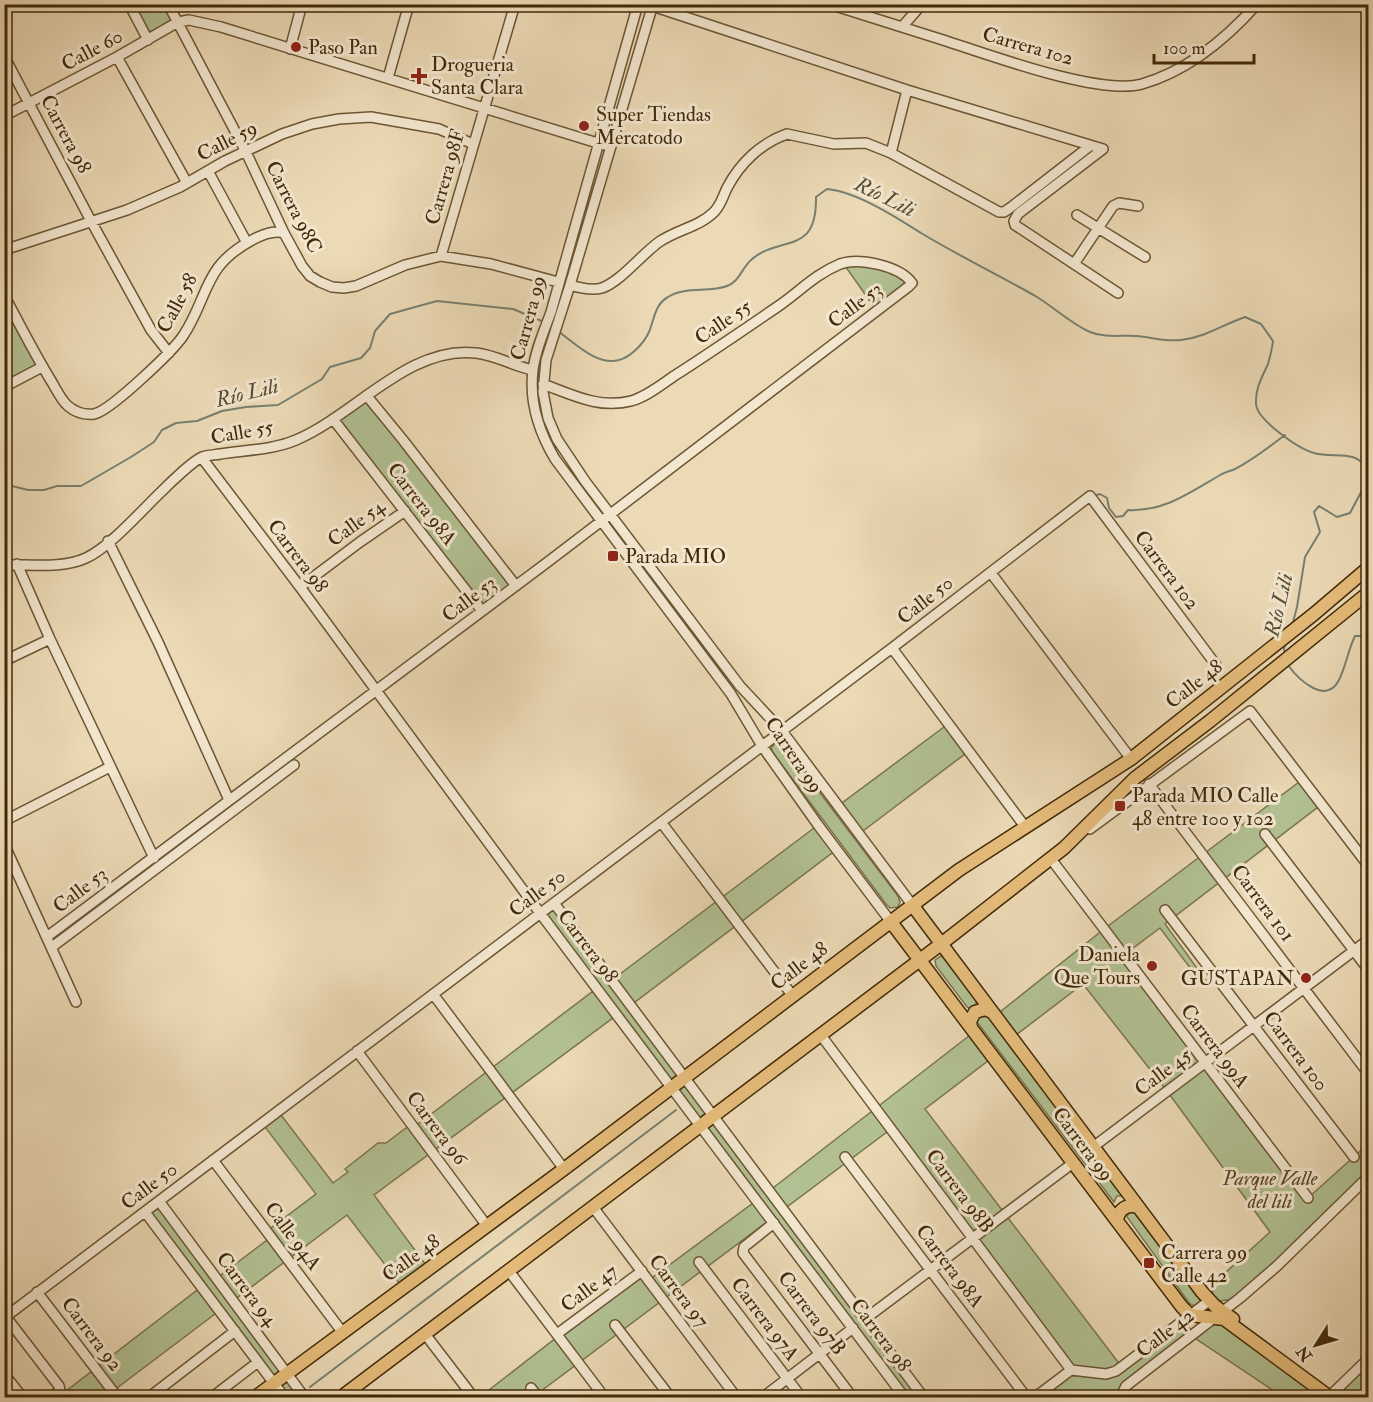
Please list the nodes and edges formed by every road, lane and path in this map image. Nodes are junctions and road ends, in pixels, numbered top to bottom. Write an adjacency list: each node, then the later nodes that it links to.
1 (129, 4): 13 (street)
2 (168, 4): 11 (street, Carrera 98C)
3 (302, 4): 14 (street)
4 (409, 4): 17 (street)
5 (515, 4): 20 (street, Carrera 98F)
6 (638, 4): 22 (street, Carrera 99)
7 (829, 4): 12 (street, Carrera 102)
8 (922, 4): 12 (street)
9 (1257, 4): 12 (street, Carrera 102)
10 (651, 5): 18 (street); 25 (street, Carrera 99)
11 (178, 22): 13 (street, Calle 60); 14 (street); 26 (street, Carrera 98C)
12 (902, 27)
13 (148, 40): 16 (street, Calle 60)
14 (290, 49): 17 (street)
15 (4, 56): 19 (street, Carrera 98)
16 (117, 57): 19 (street, Calle 60); 29 (street)
17 (388, 78): 20 (street)
18 (907, 90): 24 (street); 27 (street)
19 (30, 104): 21 (street, Calle 60); 32 (street, Carrera 98)
20 (485, 108): 22 (street); 23 (street, Carrera 98F)
21 (4, 116)
22 (598, 143): 25 (street); 40 (street, Carrera 99)
23 (474, 144): 26 (street, Calle 59); 37 (street, Carrera 98F)
24 (1090, 146): 27 (street); 39 (street)
25 (611, 147): 41 (street, Carrera 99)
26 (246, 152): 28 (street, Calle 59); 34 (street, Carrera 98C)
27 (891, 153): 41 (street)
28 (208, 171): 29 (street, Calle 59); 35 (street)
29 (187, 183): 32 (street, Calle 59)
30 (1138, 206): 33 (street)
31 (1077, 215): 33 (street)
32 (91, 221): 36 (street, Calle 59); 45 (street, Carrera 98)
33 (1098, 228): 38 (street); 39 (street)
34 (285, 233): 35 (street, Calle 58); 37 (street, Carrera 98C)
35 (247, 243): 45 (street, Calle 58)
36 (4, 250)
37 (441, 256): 40 (street)
38 (1145, 257)
39 (1074, 264): 43 (street)
40 (558, 282): 47 (street, Carrera 99)
41 (570, 285): 49 (street, Carrera 99)
42 (908, 287): 49 (street, Calle 55); 56 (street, Calle 53)
43 (1118, 293)
44 (4, 295): 46 (street)
45 (169, 353): 46 (street, Calle 58)
46 (42, 367): 50 (street)
47 (533, 370): 51 (street, Calle 55); 57 (street, Carrera 99)
48 (4, 375): 50 (street)
49 (543, 384): 56 (street, Carrera 99)
50 (7, 386)
51 (367, 396): 52 (street, Calle 55); 63 (street)
52 (333, 419): 53 (street, Calle 55); 55 (street, Carrera 98A)
53 (201, 458): 58 (street, Calle 55); 64 (street, Carrera 98)
54 (1090, 496): 62 (street, Calle 50); 70 (street, Carrera 102)
55 (405, 511): 64 (street, Calle 54); 66 (street, Carrera 98A)
56 (611, 514): 57 (street, Calle 53); 72 (street, Carrera 99)
57 (602, 521): 63 (street, Calle 53); 73 (street, Carrera 99)
58 (108, 541): 59 (street, Calle 55); 78 (street)
59 (17, 564): 60 (street, Calle 55); 67 (street)
60 (4, 565)
61 (1368, 568): 74 (main road, Calle 48)
62 (991, 573): 68 (street, Calle 50); 74 (street)
63 (516, 586): 66 (street, Calle 53)
64 (300, 587): 71 (street, Carrera 98)
65 (1368, 593): 84 (main road, Calle 48)
66 (482, 611): 71 (street, Calle 53)
67 (50, 639): 69 (street); 76 (street)
68 (892, 648): 72 (street, Calle 50); 81 (street)
69 (4, 661)
70 (1216, 665)
71 (376, 691): 78 (street, Calle 53); 91 (street, Carrera 98)
72 (782, 731): 73 (street, Calle 50); 89 (street, Carrera 99)
73 (762, 746): 80 (street, Calle 50); 92 (street, Carrera 99)
74 (1131, 759): 81 (main road, Calle 48)
75 (294, 765): 96 (street, Calle 53)
76 (110, 766): 79 (street); 85 (street)
77 (1149, 784): 84 (street, Calle 48); 87 (street, Calle 48); 100 (street, Carrera 101)
78 (229, 800): 85 (street, Calle 53)
79 (4, 821)
80 (661, 822): 88 (street, Calle 50); 102 (street)
81 (1026, 828): 89 (main road, Calle 48)
82 (1265, 834): 97 (street)
83 (4, 844): 93 (street)
84 (1064, 848): 86 (main road, Calle 48)
85 (154, 858): 93 (street, Calle 53)
86 (1051, 859): 95 (main road, Calle 48); 109 (street, Carrera 99A)
87 (1368, 865)
88 (554, 903): 91 (street, Calle 50); 111 (street, Carrera 98)
89 (913, 906): 92 (main road, Calle 48); 95 (main road, Carrera 99)
90 (1165, 910): 105 (street, Carrera 100)
91 (540, 913): 101 (street, Calle 50); 112 (street, Carrera 98)
92 (891, 922): 98 (main road, Carrera 99); 102 (main road, Calle 48)
93 (48, 936): 96 (street)
94 (1368, 940): 97 (street, Calle 45)
95 (941, 944): 98 (main road, Calle 48); 104 (main road, Carrera 99)
96 (51, 947): 103 (street)
97 (1355, 950): 99 (street); 100 (street, Calle 45)
98 (920, 960): 106 (main road, Carrera 99); 107 (main road, Calle 48)
99 (1368, 969)
100 (1304, 988): 105 (street, Calle 45); 110 (street, Carrera 101)
101 (433, 994): 108 (street, Calle 50); 120 (street)
102 (792, 995): 111 (main road, Calle 48)
103 (76, 1002)
104 (992, 1012): 106 (main road); 115 (main road, Carrera 99)
105 (1254, 1026): 109 (street, Calle 45); 117 (street, Carrera 100)
106 (971, 1028): 119 (main road, Carrera 99)
107 (820, 1034): 113 (main road, Calle 48); 131 (street, Carrera 98B)
108 (357, 1051): 118 (street, Calle 50); 130 (street, Carrera 96)
109 (1205, 1063): 115 (street, Calle 45); 123 (street, Carrera 99A)
110 (1368, 1073)
111 (684, 1078): 112 (main road, Calle 48); 113 (street, Carrera 98)
112 (672, 1088): 114 (street, Carrera 98); 120 (main road, Calle 48)
113 (712, 1116): 114 (main road, Calle 48); 141 (street, Carrera 98)
114 (700, 1125): 125 (main road, Calle 48); 129 (street, Carrera 98)
115 (1093, 1147): 126 (main road, Carrera 99)
116 (845, 1157): 133 (street, Carrera 98A)
117 (1354, 1157)
118 (213, 1160): 124 (street, Calle 50); 145 (street, Calle 94A)
119 (1073, 1162): 128 (main road, Carrera 99); 131 (street)
120 (564, 1169): 130 (main road, Calle 48)
121 (1368, 1177): 122 (street, Calle 42)
122 (1364, 1187): 139 (street, Calle 42)
123 (1308, 1198)
124 (159, 1201): 127 (street, Calle 50); 152 (street, Carrera 94)
125 (593, 1207): 134 (main road, Calle 48); 135 (street, Carrera 97)
126 (1138, 1207): 128 (main road); 137 (main road, Carrera 99)
127 (145, 1212): 136 (street, Calle 50); 144 (street, Carrera 94)
128 (1117, 1221): 138 (main road, Carrera 99)
129 (774, 1223): 143 (street, Carrera 98); 148 (street, Carrera 97B)
130 (488, 1226): 145 (main road, Calle 48)
131 (972, 1238): 133 (street); 151 (street, Carrera 98B)
132 (699, 1262): 154 (street, Carrera 97A)
133 (930, 1270): 141 (street); 177 (street, Carrera 98A)
134 (508, 1271): 146 (main road, Calle 48); 147 (street)
135 (642, 1271): 147 (street, Calle 47); 171 (street, Carrera 97)
136 (37, 1292): 140 (street, Calle 50); 160 (street, Carrera 92)
137 (1209, 1301): 138 (street, Calle 42); 139 (main road, Carrera 99)
138 (1191, 1315): 139 (main road, Carrera 99); 151 (street, Calle 42)
139 (1219, 1315): 157 (main road, Carrera 99); 179 (street, Calle 42)
140 (5, 1317): 159 (street)
141 (865, 1319): 176 (street, Carrera 98)
142 (615, 1325): 170 (street)
143 (853, 1328): 148 (street); 175 (street, Carrera 98)
144 (235, 1332): 150 (street, Carrera 94); 161 (street)
145 (343, 1333): 152 (main road, Calle 48)
146 (425, 1334): 166 (main road, Calle 48); 167 (street)
147 (557, 1334): 169 (street)
148 (820, 1353): 154 (street); 174 (street, Carrera 97B)
149 (1368, 1359): 157 (street)
150 (258, 1362): 155 (street, Carrera 94); 162 (street)
151 (1071, 1370): 178 (street)
152 (287, 1373): 155 (main road, Calle 48); 165 (street, Carrera 94)
153 (4, 1374): 158 (street)
154 (787, 1378): 172 (street); 173 (street, Carrera 97A)
155 (274, 1383): 163 (main road, Calle 48); 164 (street, Carrera 94)
156 (531, 1388): 168 (street)
157 (1336, 1396)
158 (23, 1398)
159 (51, 1398)
160 (117, 1398)
161 (148, 1398)
162 (211, 1398)
163 (254, 1398)
164 (285, 1398)
165 (305, 1398)
166 (340, 1398)
167 (474, 1398)
168 (539, 1398)
169 (605, 1398)
170 (671, 1398)
171 (737, 1398)
172 (762, 1398)
173 (802, 1398)
174 (853, 1398)
175 (905, 1398)
176 (924, 1398)
177 (1027, 1398)
178 (1034, 1398)
179 (1119, 1398)

